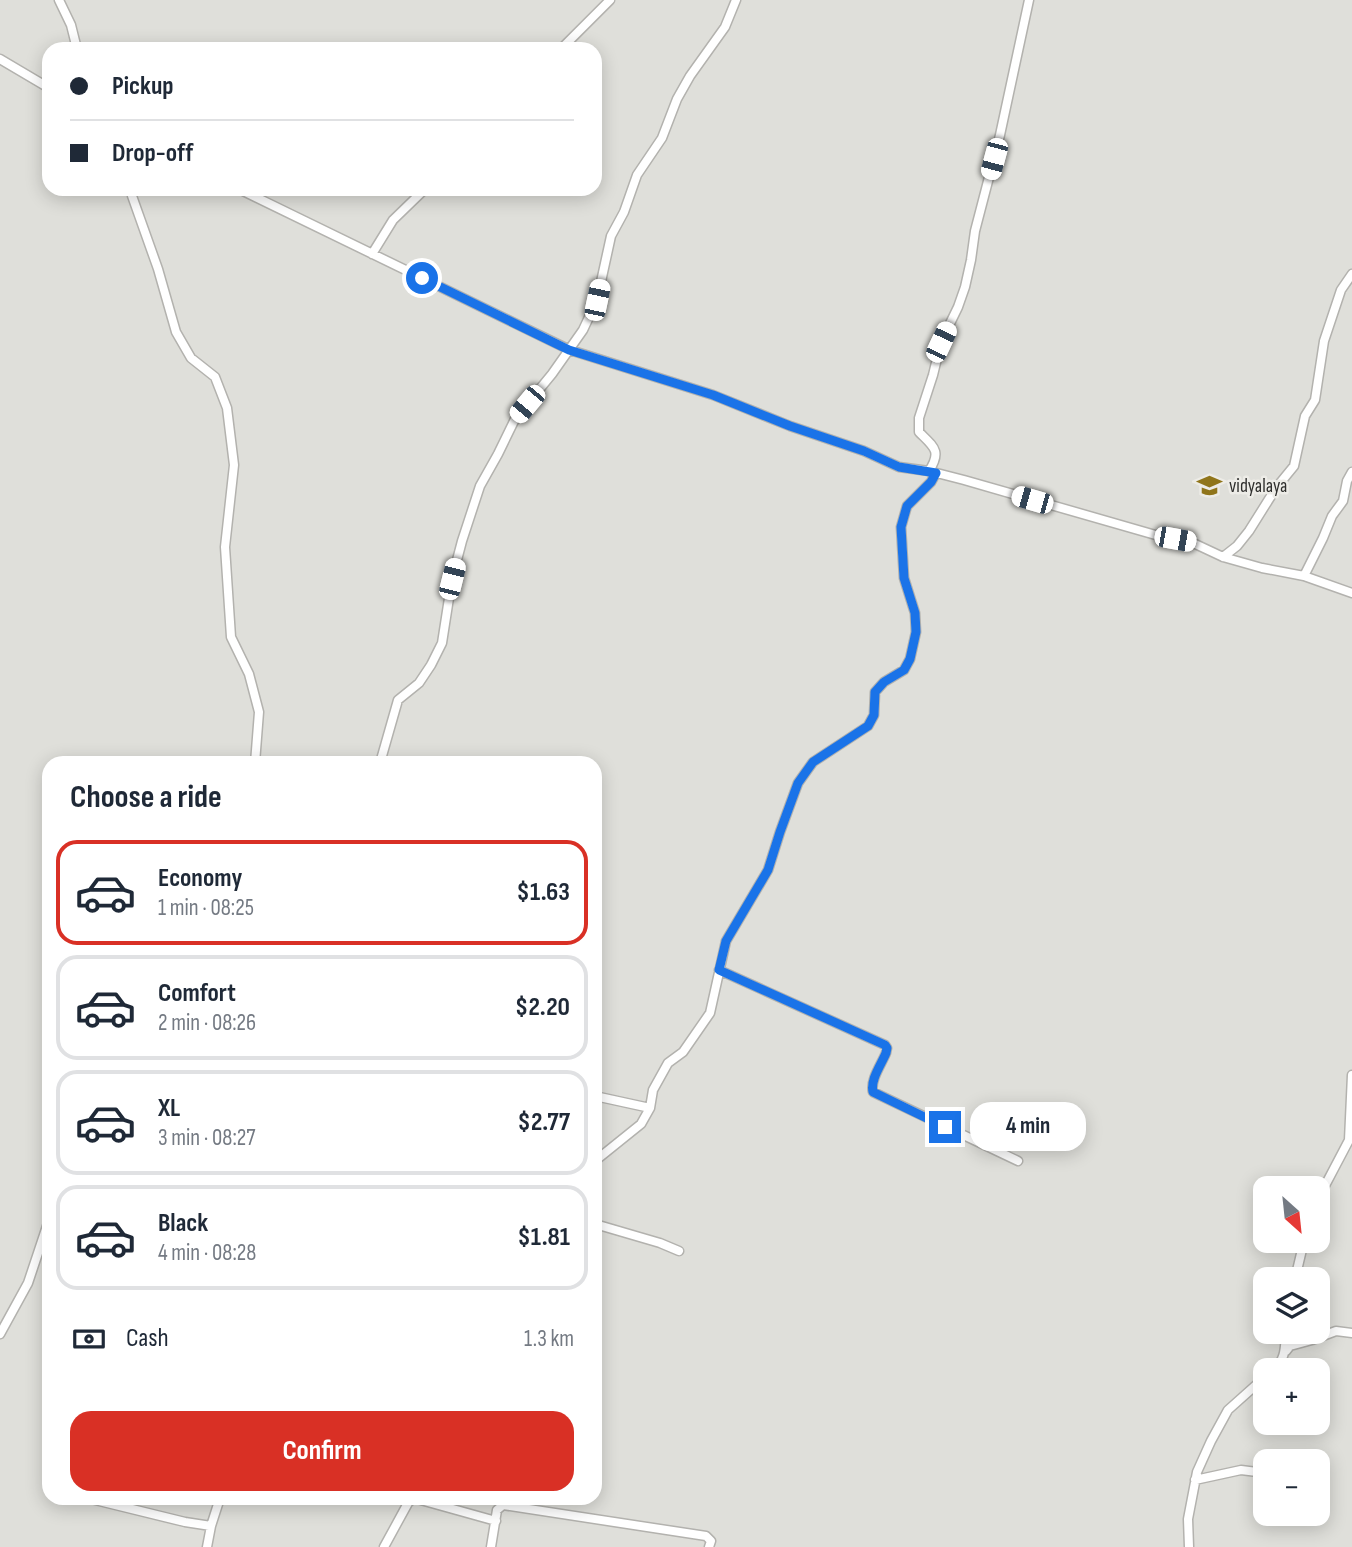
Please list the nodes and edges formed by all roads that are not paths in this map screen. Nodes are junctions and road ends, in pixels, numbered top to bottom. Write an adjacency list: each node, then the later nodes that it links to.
1 (59, 0): 5 (street)
2 (610, 0): 6 (street)
3 (736, 0): 14 (street)
4 (1029, 0): 15 (street)
5 (75, 42)
6 (568, 42)
7 (0, 59): 8 (street)
8 (42, 84)
9 (132, 196): 20 (street)
10 (253, 196): 12 (street)
11 (418, 196): 12 (street)
12 (372, 254): 14 (street)
13 (1352, 274): 17 (street)
14 (569, 350): 15 (street); 21 (street)
15 (932, 472): 17 (street); 22 (street)
16 (1352, 472): 18 (street)
17 (1223, 557): 18 (street)
18 (1304, 576): 19 (street)
19 (1352, 593)
20 (256, 756)
21 (382, 756)
22 (719, 970): 25 (street); 27 (street)
23 (1352, 1075): 28 (street)
24 (602, 1098): 25 (street)
25 (650, 1108): 26 (street)
26 (602, 1155)
27 (1018, 1161)
28 (1330, 1176)
29 (602, 1226): 31 (street)
30 (42, 1241): 33 (street)
31 (679, 1251)
32 (1352, 1333): 35 (street)
33 (0, 1334)
34 (1286, 1344): 35 (street)
35 (1286, 1351): 36 (street)
36 (1283, 1358)
37 (1253, 1388): 39 (street)
38 (1253, 1472): 39 (street)
39 (1195, 1480): 50 (street)
40 (115, 1505): 45 (street)
41 (218, 1505): 45 (street)
42 (407, 1505): 47 (street)
43 (439, 1505): 44 (street)
44 (496, 1521): 48 (street); 49 (street)
45 (211, 1526): 46 (street)
46 (207, 1547)
47 (384, 1547)
48 (491, 1547)
49 (709, 1547)
50 (1189, 1547)

